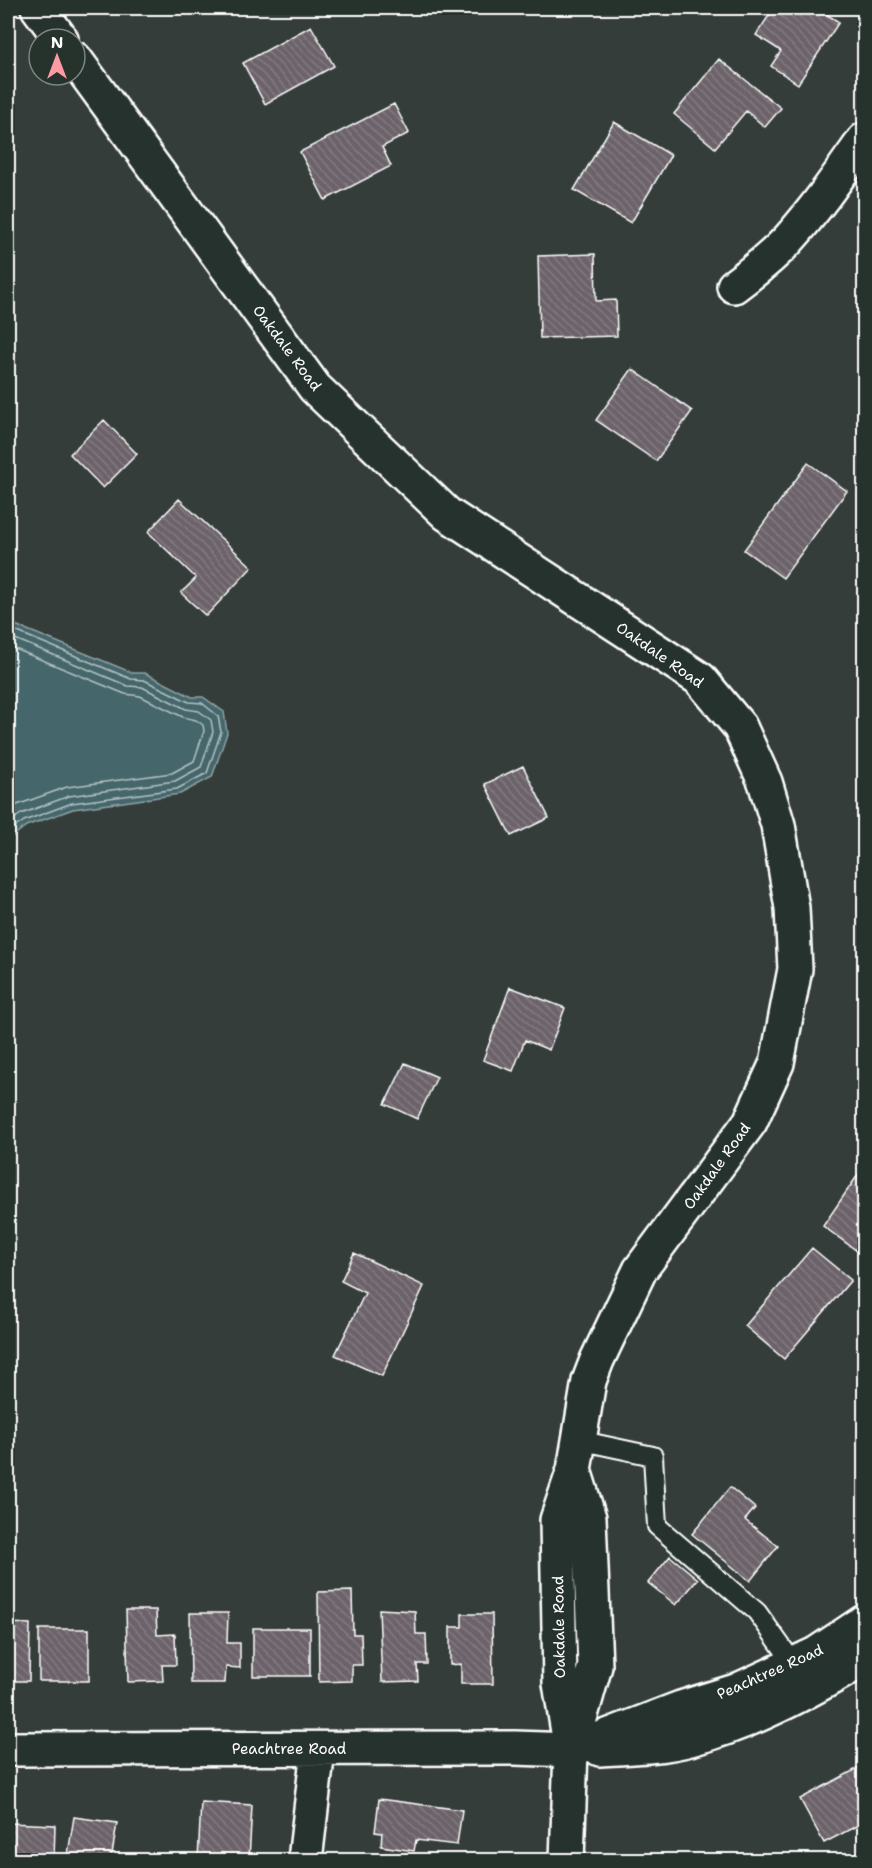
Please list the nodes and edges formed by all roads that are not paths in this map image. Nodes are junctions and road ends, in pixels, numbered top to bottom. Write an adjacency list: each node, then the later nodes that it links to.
1 (38, 8): 2 (main road)
2 (52, 27)
3 (87, 75): 6 (main road, Oakdale Road)
4 (864, 140): 5 (main road)
5 (734, 286)
6 (576, 1455): 9 (lane); 12 (main road, Oakdale Road)
7 (864, 1622): 9 (main road, Peachtree Road)
8 (864, 1659): 12 (main road, Peachtree Road)
9 (794, 1664): 12 (main road, Peachtree Road)
10 (8, 1749): 11 (main road, Peachtree Road)
11 (318, 1750): 12 (main road, Peachtree Road); 13 (main road)
12 (571, 1750): 14 (main road, Oakdale Road)
13 (304, 1860)
14 (567, 1860)

